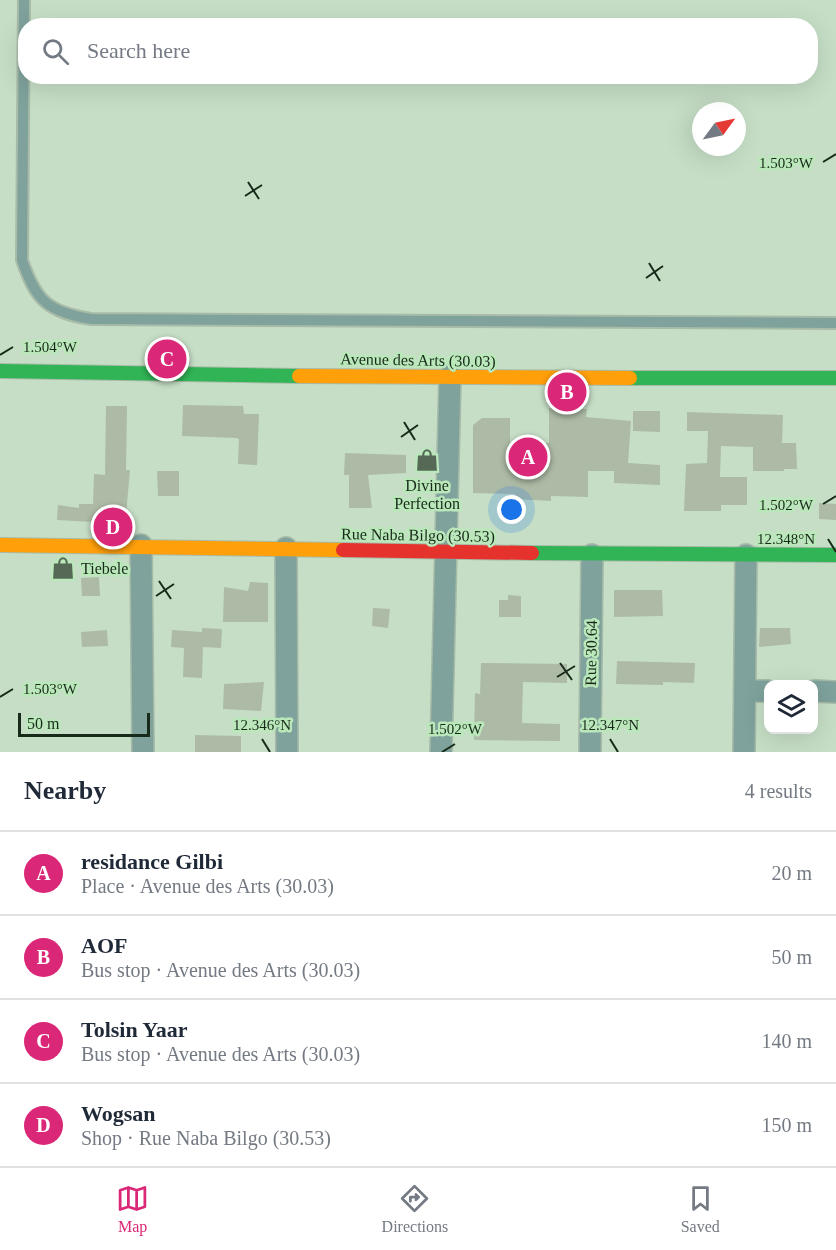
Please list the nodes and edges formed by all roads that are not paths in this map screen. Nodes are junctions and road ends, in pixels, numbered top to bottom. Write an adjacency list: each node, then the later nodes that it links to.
1 (24, 0): 2 (lane)
2 (24, 18)
3 (23, 84): 4 (lane)
4 (836, 323)
5 (0, 371): 6 (street, Avenue des Arts (30.03))
6 (450, 376): 7 (street, Avenue des Arts (30.03)); 11 (street)
7 (836, 378)
8 (0, 545): 9 (street, Rue Naba Bilgo (30.53))
9 (141, 545): 10 (street, Rue Naba Bilgo (30.53)); 19 (street)
10 (286, 548): 11 (street, Rue Naba Bilgo (30.53)); 20 (street)
11 (444, 553): 12 (street, Rue Naba Bilgo (30.53)); 21 (street)
12 (592, 555): 13 (street, Rue Naba Bilgo (30.53)); 22 (street, Rue 30.64)
13 (746, 555): 14 (street, Rue Naba Bilgo (30.53)); 15 (street)
14 (836, 555)
15 (746, 691): 16 (street); 23 (street)
16 (764, 691)
17 (818, 691): 18 (street)
18 (836, 692)
19 (143, 752)
20 (287, 752)
21 (441, 752)
22 (590, 752)
23 (744, 752)

